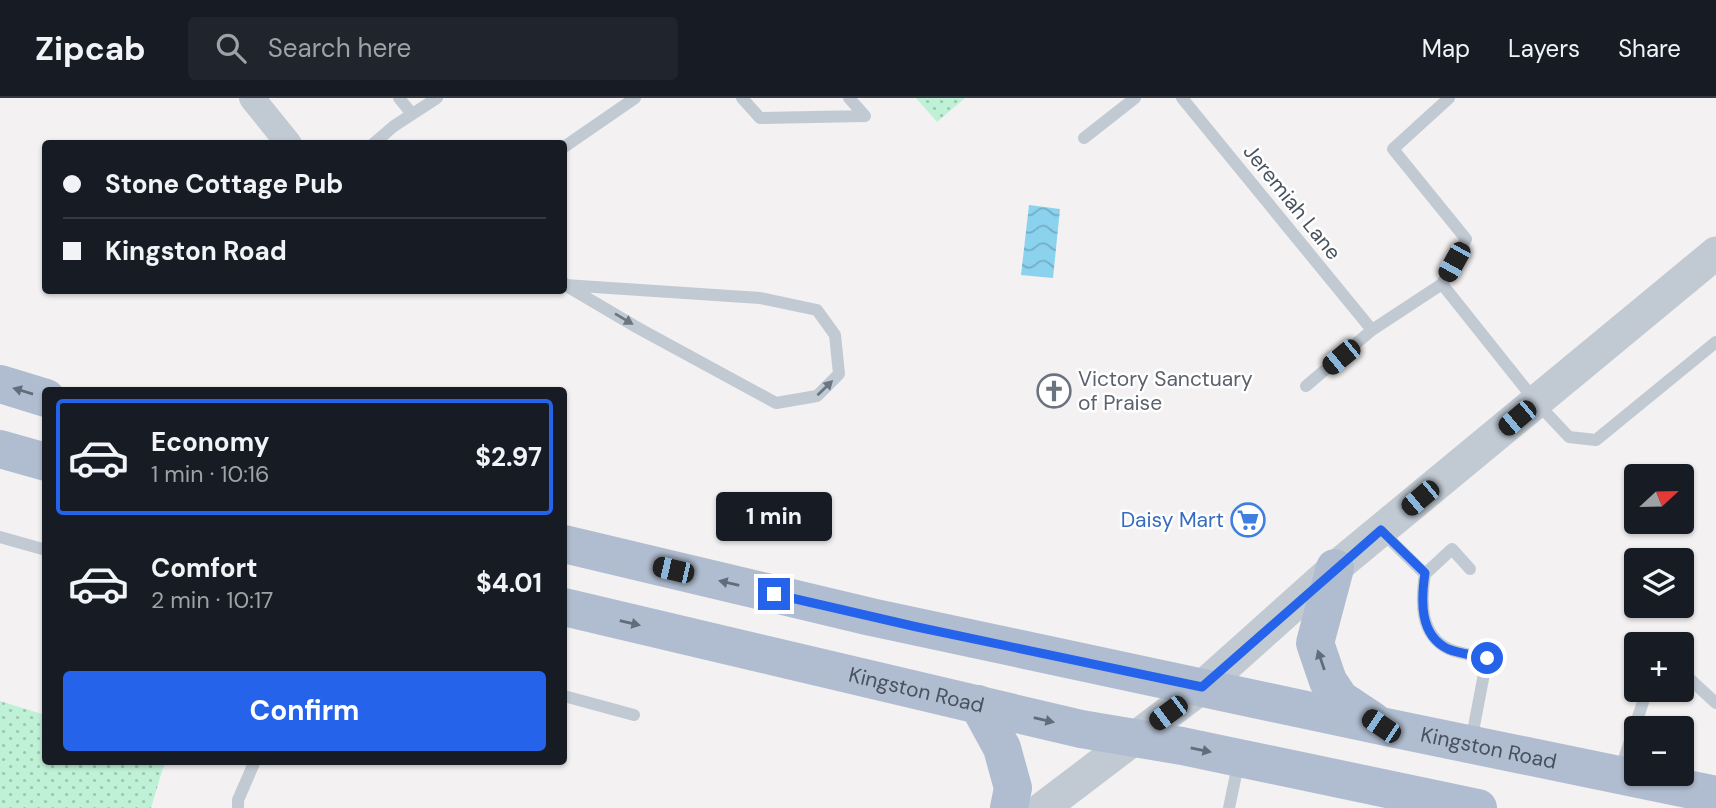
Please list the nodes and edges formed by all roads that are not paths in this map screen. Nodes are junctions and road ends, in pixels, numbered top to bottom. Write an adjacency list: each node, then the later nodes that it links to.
1 (252, 98): 12 (street)
2 (399, 98): 10 (lane)
3 (438, 98): 10 (lane)
4 (635, 98): 14 (lane)
5 (742, 98): 6 (lane)
6 (849, 98)
7 (1135, 98): 11 (lane)
8 (1182, 98): 19 (lane, Jeremiah Lane)
9 (1449, 98): 17 (lane)
10 (412, 114): 13 (lane)
11 (1084, 138)
12 (286, 140)
13 (378, 140)
14 (567, 145)
15 (1716, 253): 24 (street)
16 (567, 284): 18 (lane, one-way to 16)
17 (1442, 284): 19 (lane); 24 (lane)
18 (567, 286)
19 (1372, 330): 22 (lane)
20 (1716, 342): 24 (lane)
21 (0, 384): 23 (main road, one-way to 21)
22 (1306, 386)
23 (42, 397)
24 (1536, 402): 27 (street)
25 (0, 449): 26 (main road)
26 (42, 461)
27 (1381, 530): 31 (street); 33 (lane)
28 (0, 537): 30 (lane)
29 (567, 545): 36 (main road, Kingston Road, one-way to 29)
30 (42, 549)
31 (1335, 568): 36 (street); 42 (main road, one-way to 31)
32 (1471, 569): 33 (lane)
33 (1425, 573): 44 (lane)
34 (567, 608): 40 (main road, Kingston Road, one-way to 40)
35 (1694, 682): 39 (lane)
36 (1202, 687): 42 (main road, Kingston Road); 43 (street)
37 (567, 697): 41 (lane)
38 (1643, 702): 47 (lane)
39 (1716, 703)
40 (978, 704): 43 (main road, Kingston Road, one-way to 43); 51 (main road)
41 (634, 715)
42 (1381, 726): 44 (main road, Kingston Road)
43 (1134, 738): 45 (main road, Kingston Road, one-way to 45); 52 (street)
44 (1470, 744): 47 (main road, Kingston Road)
45 (1240, 758): 49 (main road, Kingston Road); 53 (lane)
46 (253, 765): 50 (lane)
47 (1618, 775): 48 (main road, Kingston Road)
48 (1716, 795)
49 (1411, 801): 54 (main road, Kingston Road)
50 (238, 808)
51 (1009, 808)
52 (1043, 808)
53 (1229, 808)
54 (1478, 808)

